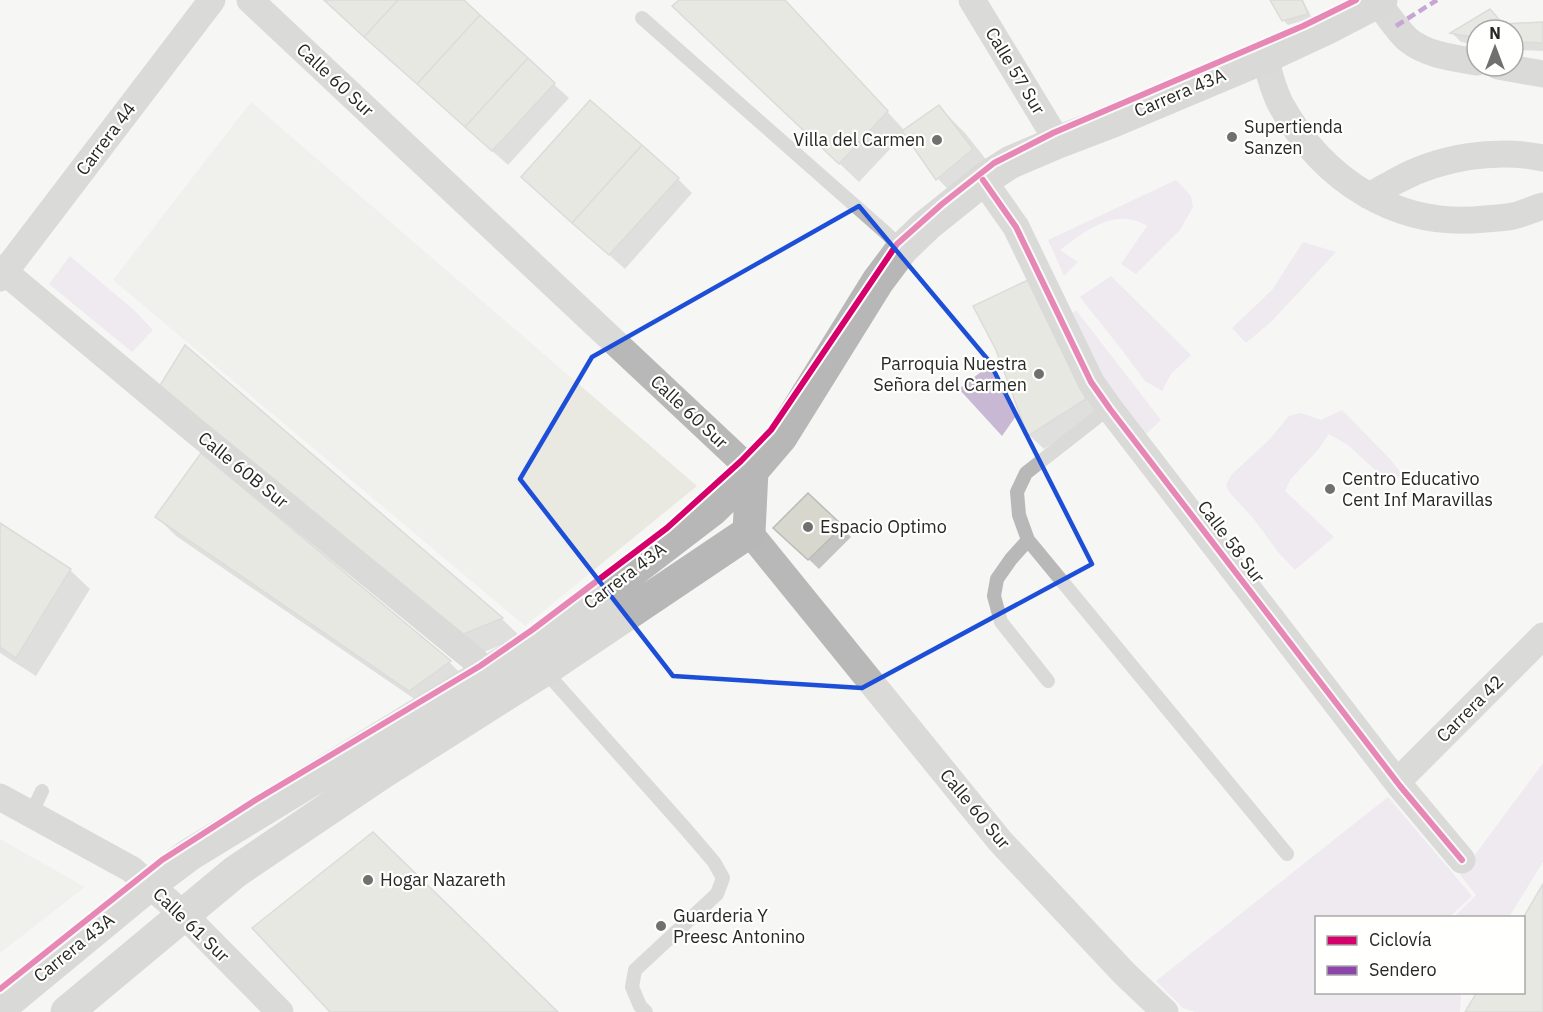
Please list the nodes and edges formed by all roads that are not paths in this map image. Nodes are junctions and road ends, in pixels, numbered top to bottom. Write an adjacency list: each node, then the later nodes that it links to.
1 (212, 0): 16 (street, Carrera 44)
2 (249, 0): 18 (street, Calle 60 Sur)
3 (973, 1): 10 (street, Calle 57 Sur)
4 (1380, 1): 6 (main road, Carrera 43A); 7 (street)
5 (642, 18): 15 (lane)
6 (1265, 57): 10 (main road, Carrera 43A); 13 (street)
7 (1465, 60)
8 (1525, 71): 9 (street)
9 (1543, 74)
10 (1058, 141): 12 (main road, Carrera 43A)
11 (1543, 158): 13 (street)
12 (983, 180): 15 (main road, Carrera 43A); 17 (street, Calle 58 Sur)
13 (1369, 196): 14 (street)
14 (1543, 206)
15 (902, 249): 18 (main road, Carrera 43A)
16 (2, 272): 23 (street, Calle 60B Sur)
17 (1109, 408): 20 (lane); 25 (street, Calle 58 Sur)
18 (752, 471): 19 (main road); 23 (main road, Carrera 43A)
19 (749, 532): 22 (main road, Carrera 43A); 35 (street, Calle 60 Sur)
20 (1028, 540): 24 (lane); 27 (lane)
21 (1543, 636): 25 (street, Carrera 42)
22 (544, 670): 30 (main road, Carrera 43A); 34 (lane)
23 (485, 674): 29 (main road, Carrera 43A)
24 (1048, 681)
25 (1397, 782): 28 (street, Calle 58 Sur)
26 (0, 797): 29 (street, Calle 61 Sur)
27 (1287, 854)
28 (1462, 860)
29 (149, 885): 30 (street, Calle 61 Sur); 31 (main road, Carrera 43A)
30 (184, 915): 32 (main road, Carrera 43A); 33 (street, Calle 61 Sur)
31 (0, 1008)
32 (67, 1012)
33 (280, 1012)
34 (646, 1012)
35 (1165, 1012)

